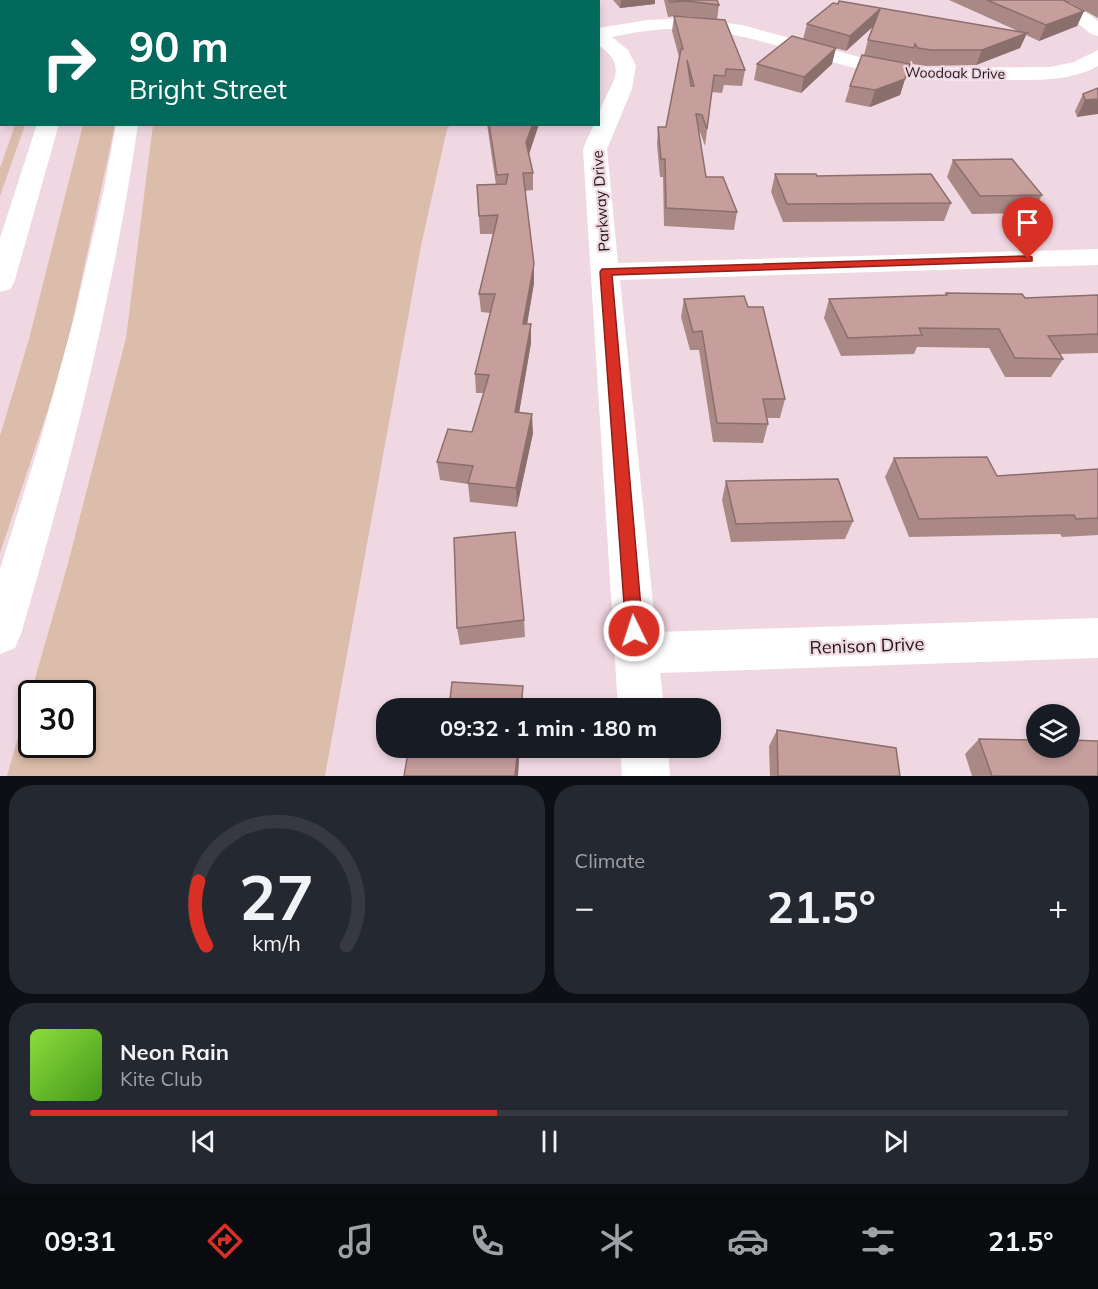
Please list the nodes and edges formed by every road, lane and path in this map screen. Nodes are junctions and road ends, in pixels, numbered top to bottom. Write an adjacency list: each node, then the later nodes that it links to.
1 (1048, 0): 2 (main road)
2 (1098, 30)
3 (600, 35): 5 (main road, Woodoak Drive)
4 (600, 37): 9 (main road, Parkway Drive)
5 (1098, 56)
6 (47, 126): 10 (main road)
7 (127, 126): 11 (main road)
8 (1098, 257): 9 (main road)
9 (606, 272): 13 (main road, Parkway Drive)
10 (0, 283)
11 (0, 634)
12 (1098, 638): 13 (main road, Renison Drive)
13 (636, 653): 14 (main road, Parkway Drive)
14 (640, 698)
15 (645, 758): 16 (main road)
16 (646, 776)

